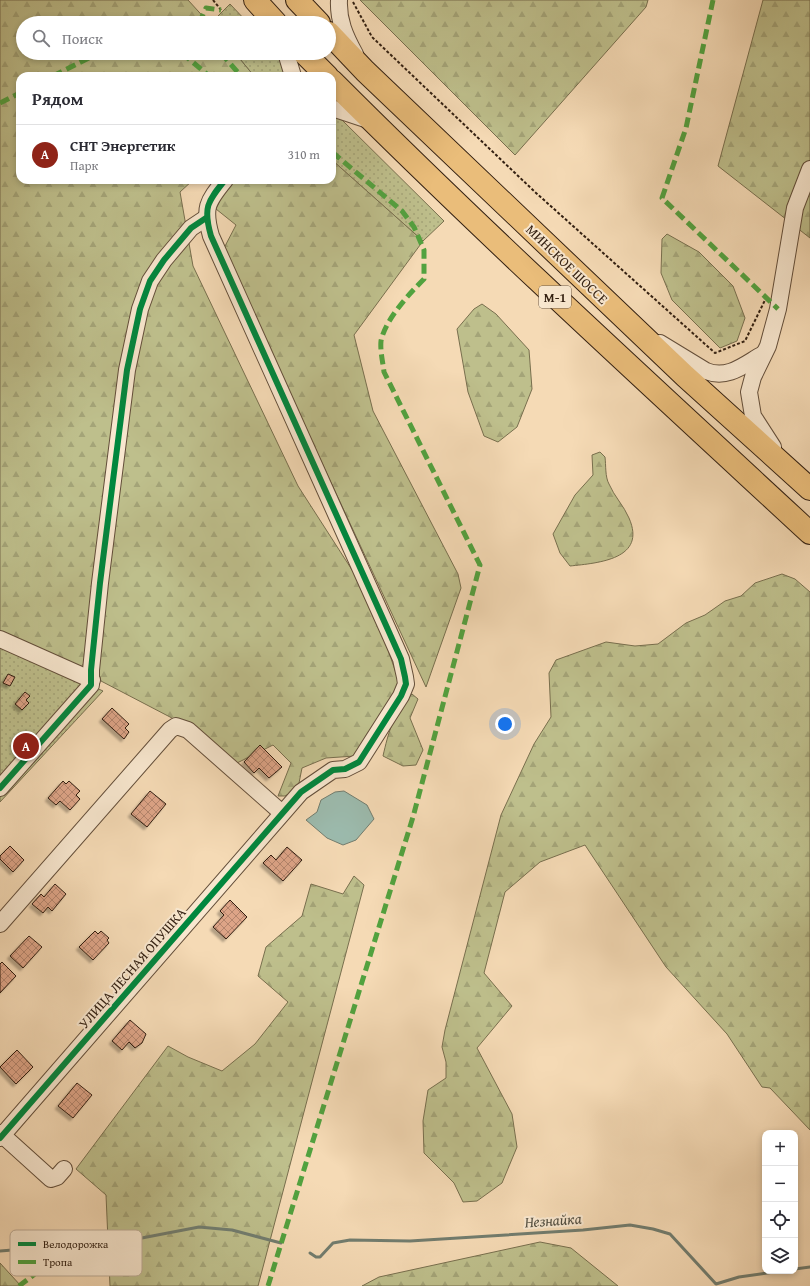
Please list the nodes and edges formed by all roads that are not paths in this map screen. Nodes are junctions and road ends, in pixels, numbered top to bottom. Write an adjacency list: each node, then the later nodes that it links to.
1 (297, 0): 3 (highway)
2 (339, 0): 7 (street)
3 (312, 16)
4 (336, 40): 7 (highway, МИНСКОЕ ШОССЕ / М-1)
5 (288, 60): 8 (street)
6 (311, 60): 9 (highway)
7 (365, 71): 16 (highway, МИНСКОЕ ШОССЕ / М-1)
8 (292, 72)
9 (323, 72)
10 (336, 85): 12 (highway, М-1)
11 (336, 109): 12 (street)
12 (372, 121): 20 (highway, М-1)
13 (810, 169): 17 (street)
14 (222, 184): 15 (street)
15 (206, 218): 22 (street); 24 (street, УЛИЦА ЛЕСНАЯ ОПУШКА)
16 (638, 331): 17 (street); 18 (highway, МИНСКОЕ ШОССЕ / М-1)
17 (763, 354): 18 (street)
18 (792, 473): 19 (highway, МИНСКОЕ ШОССЕ / М-1)
19 (810, 490)
20 (810, 533)
21 (0, 639): 22 (street)
22 (92, 680): 23 (street)
23 (0, 788)
24 (282, 813): 25 (street); 26 (street, УЛИЦА ЛЕСНАЯ ОПУШКА)
25 (0, 924)
26 (1, 1136): 27 (street)
27 (64, 1169)

